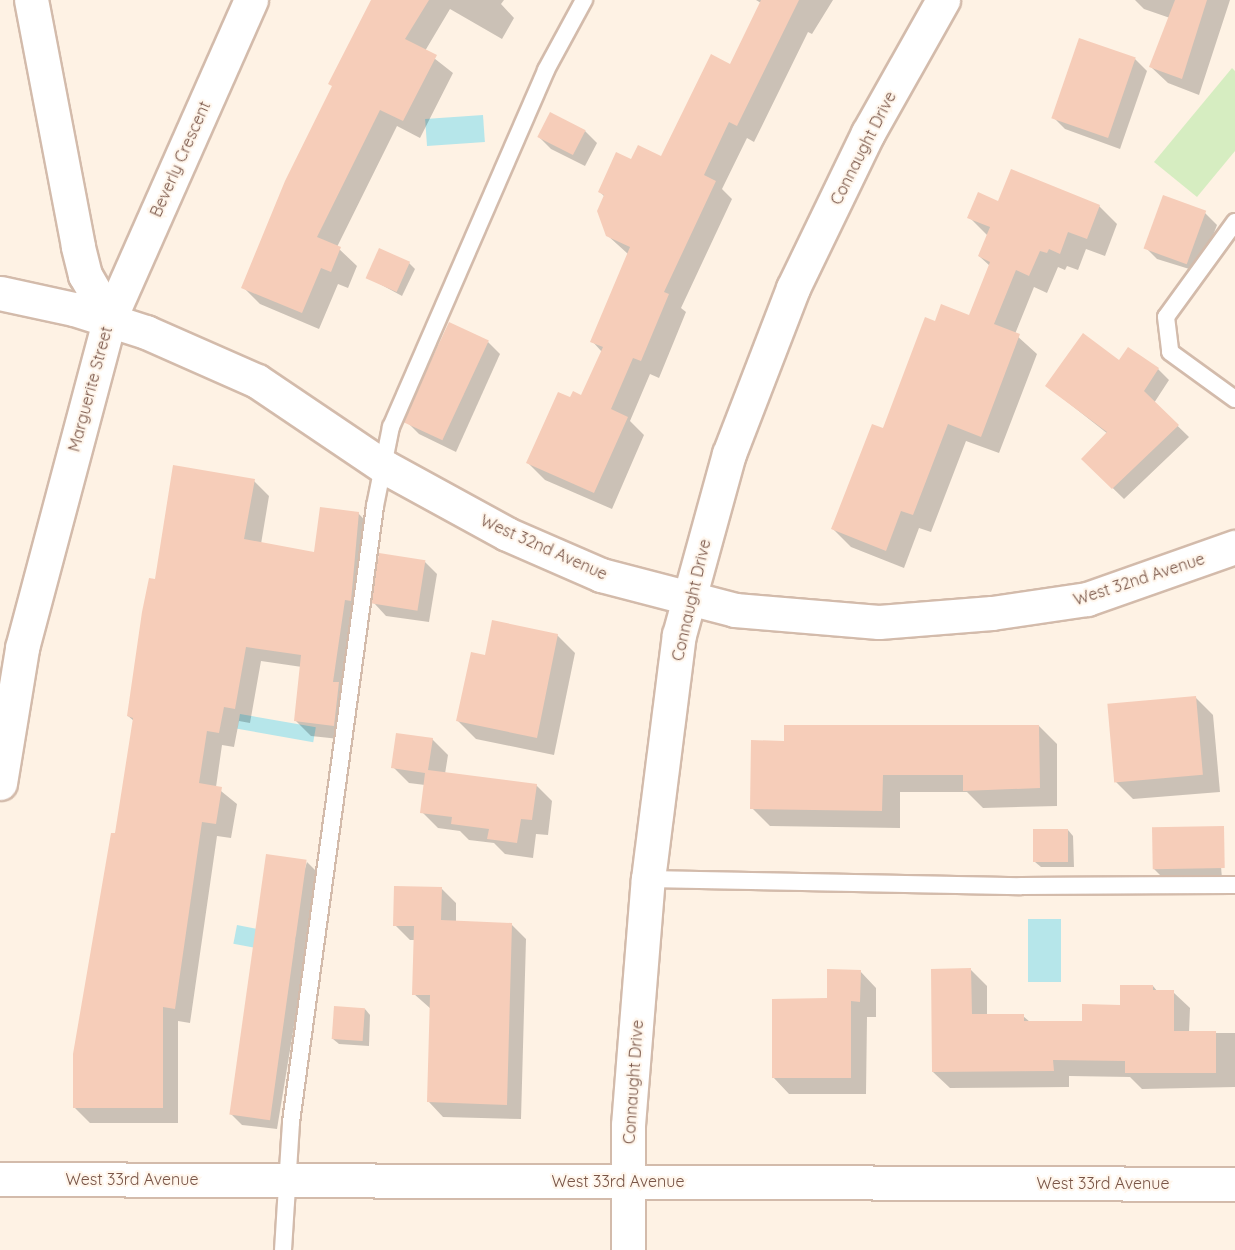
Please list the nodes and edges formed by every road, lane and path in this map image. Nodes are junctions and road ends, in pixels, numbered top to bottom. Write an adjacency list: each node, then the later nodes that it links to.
1 (31, 0): 7 (street, Marguerite Street)
2 (251, 0): 7 (street, Beverly Crescent)
3 (584, 0): 9 (lane)
4 (943, 0): 11 (street, Connaught Drive)
5 (1235, 222): 8 (lane)
6 (0, 293): 7 (street, West 32nd Avenue)
7 (110, 318): 9 (street, West 32nd Avenue); 12 (street, Marguerite Street)
8 (1235, 399)
9 (383, 466): 11 (street, West 32nd Avenue); 16 (lane)
10 (1235, 547): 11 (street, West 32nd Avenue)
11 (689, 598): 13 (street, Connaught Drive)
12 (0, 783)
13 (648, 879): 14 (lane); 17 (street, Connaught Drive)
14 (1235, 885)
15 (0, 1179): 16 (street, West 33rd Avenue)
16 (287, 1180): 17 (street, West 33rd Avenue); 19 (lane)
17 (628, 1181): 18 (street, West 33rd Avenue); 20 (street, Connaught Drive)
18 (1235, 1184)
19 (283, 1250)
20 (628, 1250)

